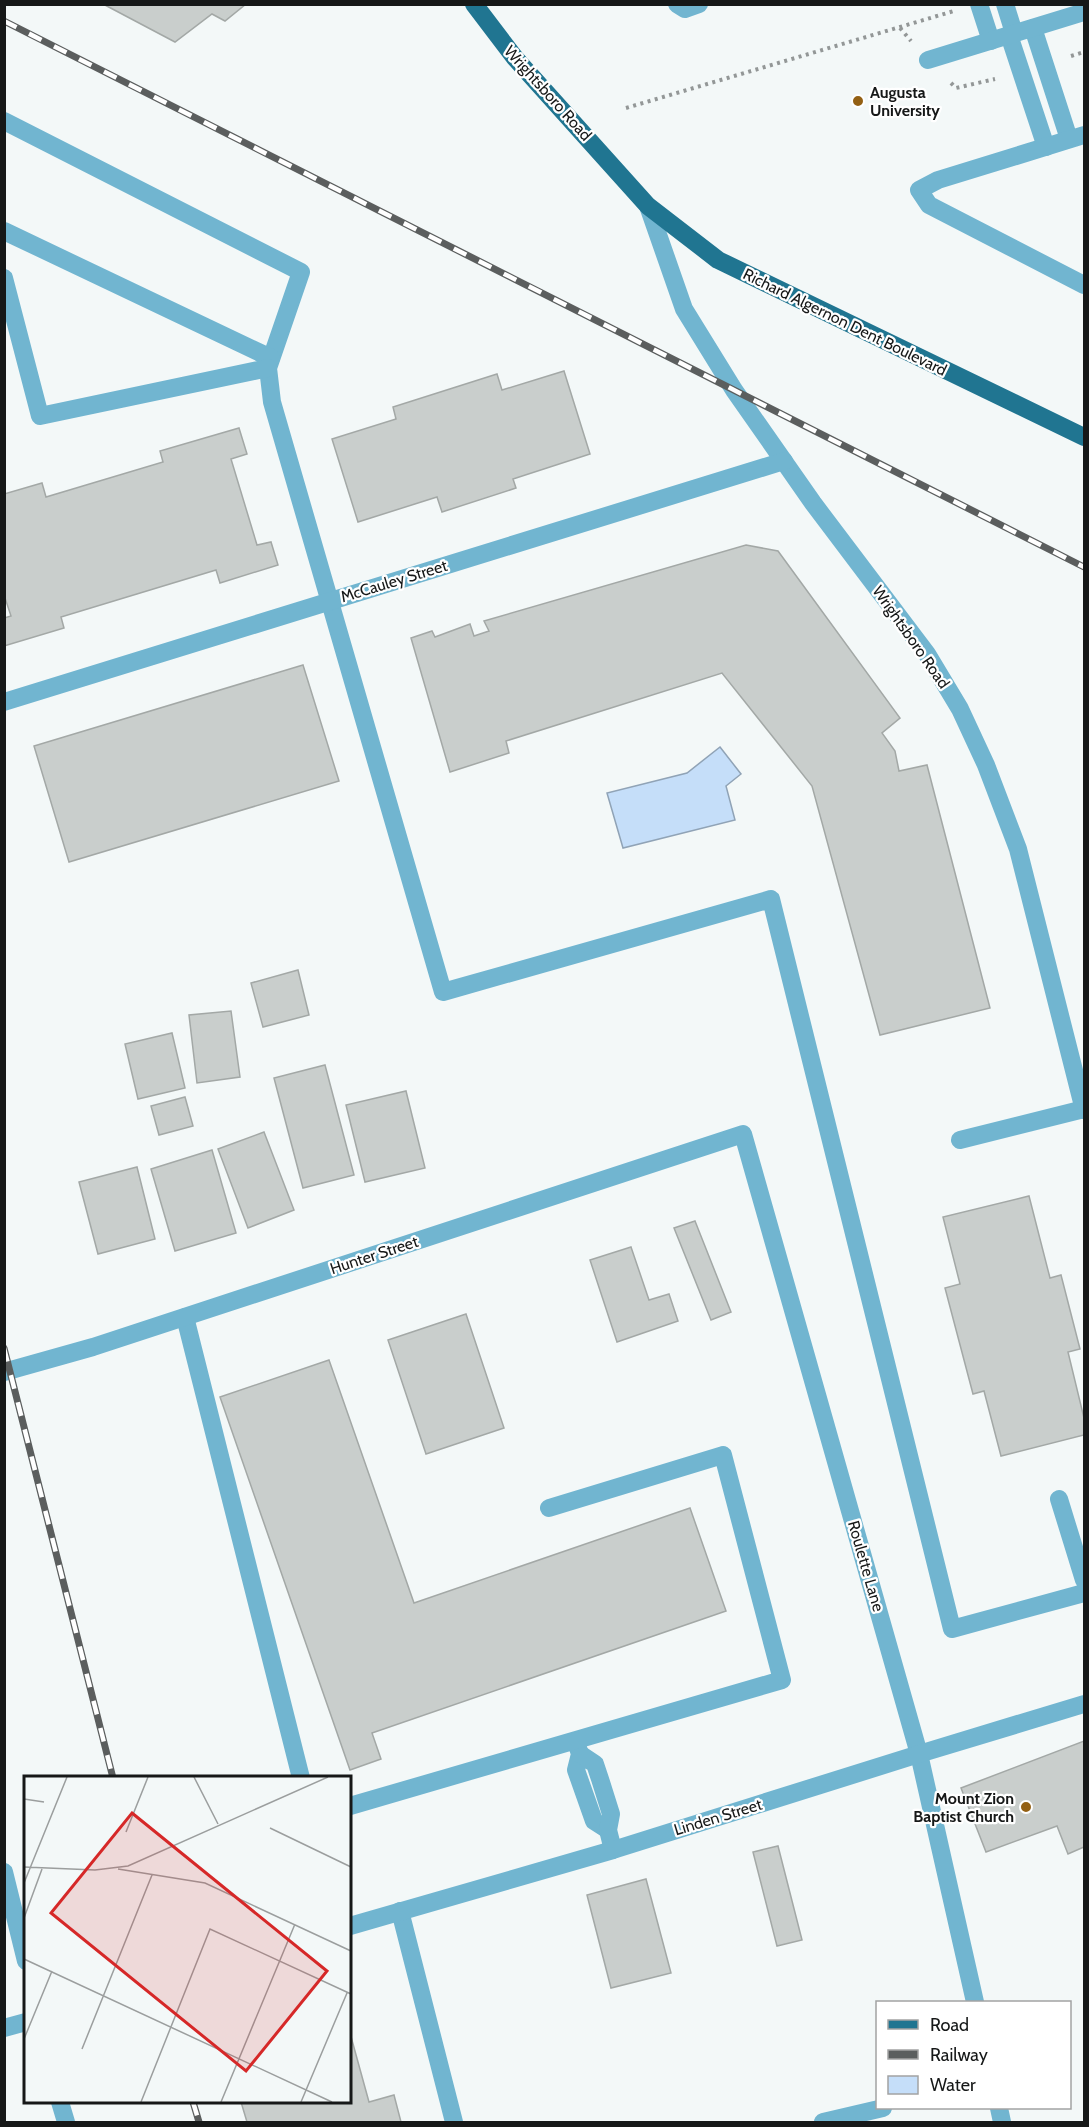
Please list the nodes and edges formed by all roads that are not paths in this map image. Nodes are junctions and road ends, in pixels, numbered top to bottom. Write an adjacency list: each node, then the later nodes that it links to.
1 (474, 4): 14 (main road, Wrightsboro Road)
2 (677, 4): 3 (street)
3 (699, 4)
4 (979, 4): 9 (street)
5 (1005, 4): 8 (street)
6 (1084, 12): 7 (street)
7 (1034, 28): 8 (street); 12 (street)
8 (1012, 34): 9 (street); 13 (street)
9 (991, 40): 10 (street)
10 (928, 60)
11 (4, 122): 19 (street)
12 (1077, 137): 13 (street)
13 (1046, 147): 18 (street)
14 (624, 180): 15 (main road, Richard Algernon Dent Boulevard)
15 (648, 206): 20 (main road, Richard Algernon Dent Boulevard); 21 (street, Wrightsboro Road)
16 (4, 231): 19 (street)
17 (4, 278): 19 (street)
18 (1084, 285)
19 (269, 363): 22 (street)
20 (1084, 437)
21 (784, 461): 22 (street, McCauley Street); 24 (street, Wrightsboro Road)
22 (331, 601): 23 (street, McCauley Street); 32 (street)
23 (4, 702)
24 (1084, 1109): 26 (street)
25 (743, 1134): 27 (street, Hunter Street); 35 (street, Roulette Lane)
26 (960, 1140)
27 (185, 1317): 28 (street, Hunter Street); 36 (street)
28 (4, 1372)
29 (1059, 1499): 31 (street)
30 (549, 1508): 34 (street)
31 (1084, 1580)
32 (1084, 1593)
33 (1084, 1704): 35 (street, Linden Street)
34 (578, 1747): 37 (street); 38 (street)
35 (919, 1754): 38 (street, Linden Street); 43 (street, Roulette Lane)
36 (300, 1776)
37 (351, 1806)
38 (613, 1850): 40 (street, Linden Street)
39 (4, 1872): 42 (street)
40 (400, 1911): 41 (street, Linden Street); 49 (street)
41 (351, 1926)
42 (24, 1954)
43 (975, 2001)
44 (24, 2023): 45 (street)
45 (4, 2028)
46 (60, 2103): 48 (street)
47 (879, 2109): 50 (street)
48 (66, 2122)
49 (454, 2122)
50 (823, 2122)

